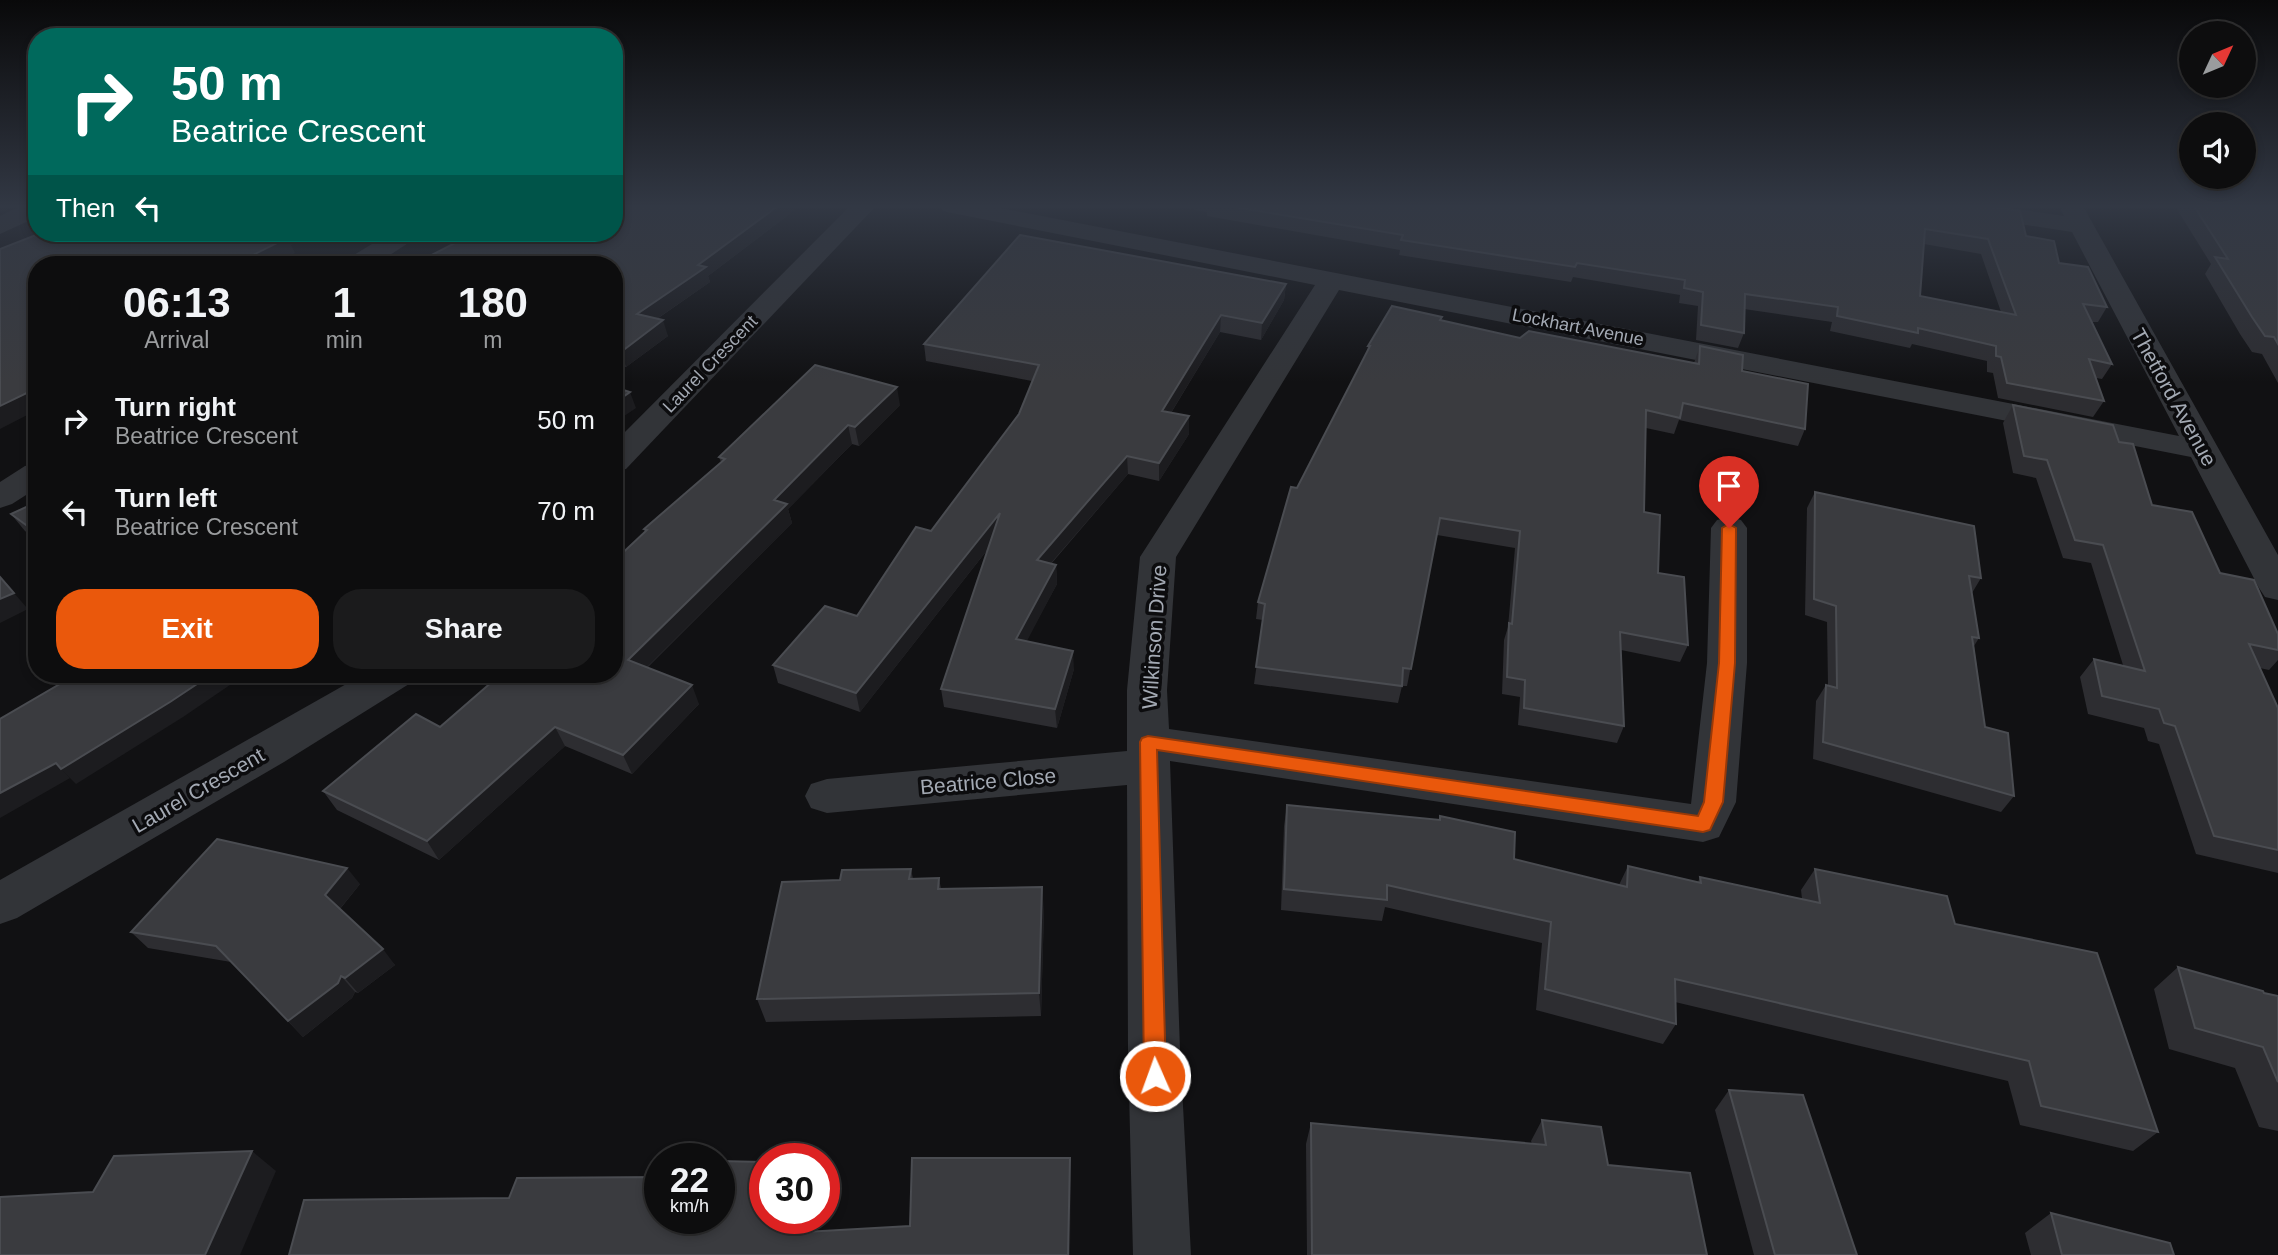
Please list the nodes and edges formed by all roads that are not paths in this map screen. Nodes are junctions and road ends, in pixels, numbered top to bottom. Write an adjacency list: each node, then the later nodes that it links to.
1 (807, 265): 6 (street, Laurel Crescent)
2 (1257, 265): 4 (street, Lockhart Avenue)
3 (2102, 265): 5 (street, Thetford Avenue)
4 (1332, 279): 5 (street, Lockhart Avenue); 12 (street, Wilkinson Drive)
5 (2203, 450): 10 (street, Thetford Avenue)
6 (623, 453)
7 (28, 479): 8 (street)
8 (0, 497)
9 (1729, 528): 12 (street, Beatrice Close)
10 (2278, 588)
11 (380, 683): 14 (street, Laurel Crescent)
12 (1148, 754): 13 (street, Beatrice Close); 15 (street, Wilkinson Drive)
13 (827, 796)
14 (0, 904)
15 (1162, 1255)

